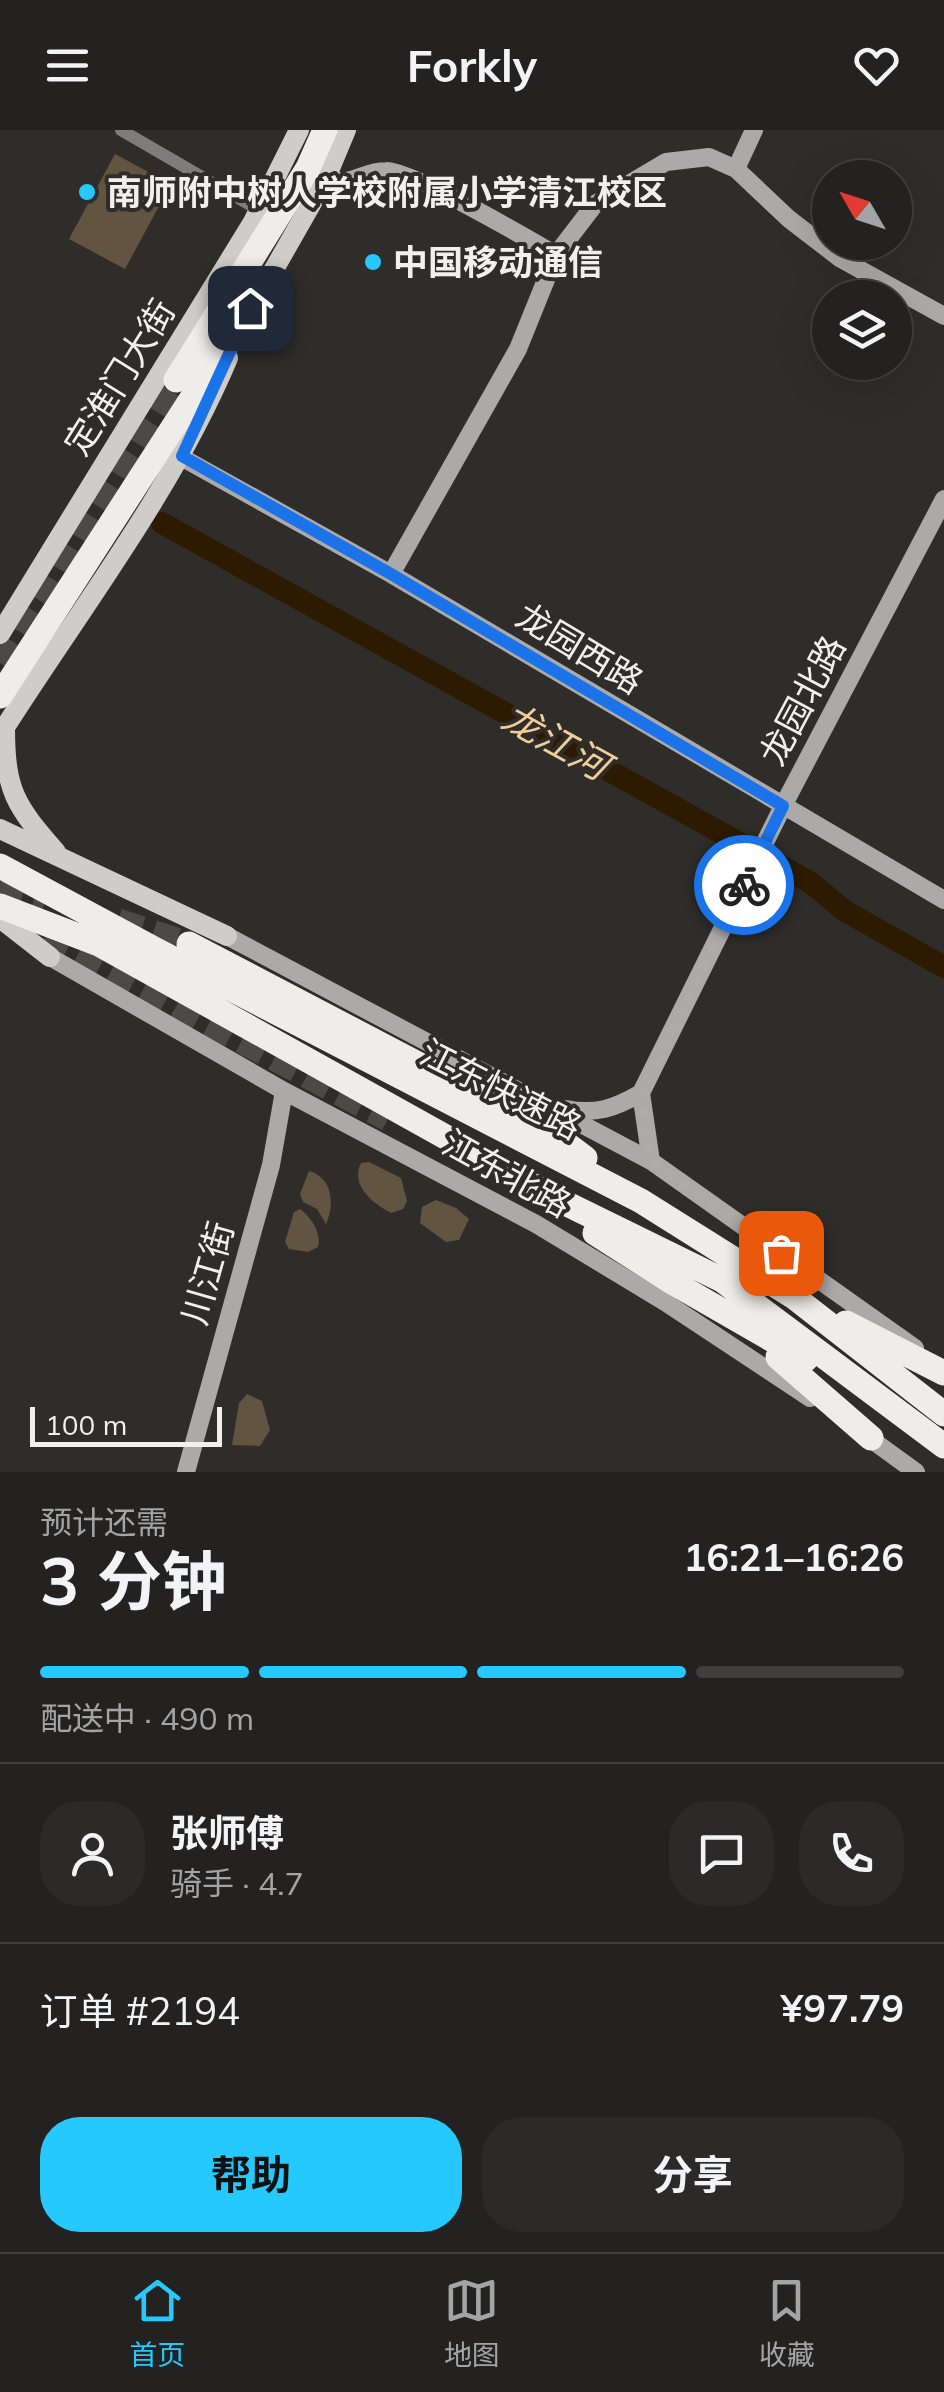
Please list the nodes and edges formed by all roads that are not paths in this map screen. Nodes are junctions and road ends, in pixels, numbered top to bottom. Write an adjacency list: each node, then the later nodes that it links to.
1 (120, 130): 8 (street)
2 (299, 130): 8 (main road, 定淮门大街)
3 (324, 130): 12 (highway)
4 (346, 130): 7 (main road)
5 (754, 130): 6 (main road)
6 (736, 168): 9 (main road); 11 (main road)
7 (326, 178): 9 (main road); 10 (main road)
8 (259, 210): 16 (main road, 定淮门大街)
9 (556, 256): 15 (main road)
10 (250, 308): 13 (main road); 17 (highway)
11 (944, 316)
12 (176, 380)
13 (182, 456): 15 (main road, 龙园西路); 18 (main road)
14 (944, 499): 19 (main road, 龙园北路)
15 (391, 574): 19 (main road, 龙园西路)
16 (0, 634)
17 (0, 696)
18 (2, 731): 21 (main road)
19 (783, 806): 24 (main road, 龙园西路); 33 (main road, 龙园北路)
20 (0, 829): 21 (main road)
21 (61, 858): 29 (main road)
22 (0, 866): 23 (highway, 江东快速路)
23 (63, 899): 27 (highway); 37 (highway, 江东快速路)
24 (944, 900)
25 (0, 906): 27 (highway, 江东快速路)
26 (0, 918): 31 (main road)
27 (48, 927): 42 (highway, 江东快速路)
28 (0, 932): 31 (main road)
29 (227, 936): 34 (main road)
30 (189, 944): 37 (highway)
31 (50, 957): 32 (main road, 江东北路)
32 (284, 1091): 43 (main road, 江东北路); 45 (main road, 川江街)
33 (641, 1093): 34 (main road); 36 (main road)
34 (547, 1105): 36 (main road)
35 (416, 1134): 38 (highway)
36 (651, 1161): 40 (main road)
37 (641, 1200): 39 (highway, 江东快速路)
38 (672, 1282): 42 (highway); 43 (highway)
39 (794, 1297): 40 (highway); 41 (highway, 江东快速路)
40 (944, 1370)
41 (944, 1414)
42 (908, 1418): 44 (highway, 江东快速路)
43 (870, 1438): 46 (main road, 江东北路)
44 (944, 1446)
45 (186, 1472)
46 (916, 1472)

